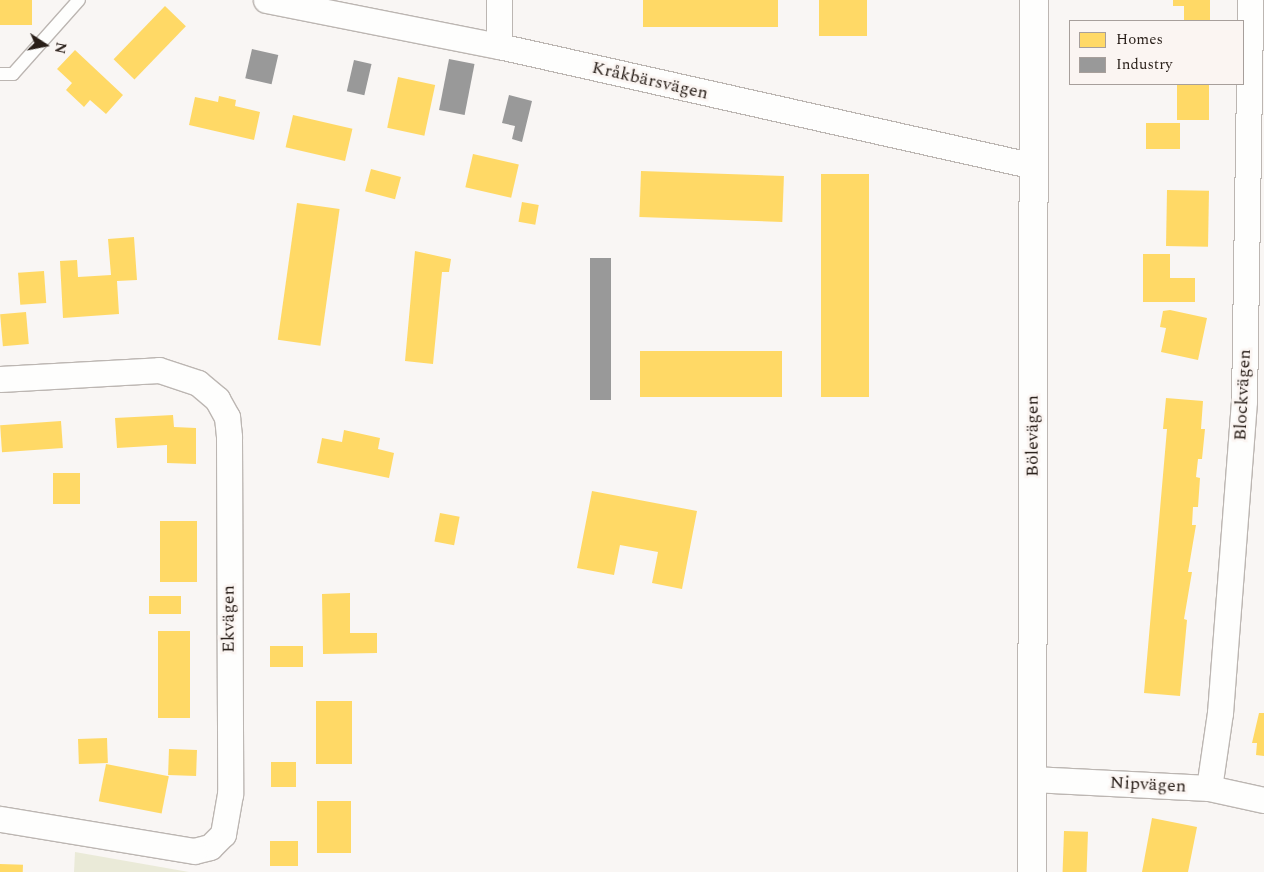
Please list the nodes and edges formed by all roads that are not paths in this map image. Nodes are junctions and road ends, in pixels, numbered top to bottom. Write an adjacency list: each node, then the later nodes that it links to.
1 (79, 0): 7 (lane)
2 (266, 0): 6 (street, Kråkbärsvägen)
3 (500, 0): 6 (street)
4 (1034, 0): 8 (street, Bölevägen)
5 (1250, 0): 10 (street, Blockvägen)
6 (499, 46): 8 (street, Kråkbärsvägen)
7 (0, 74)
8 (1034, 166): 11 (street, Bölevägen)
9 (0, 379): 14 (street, Ekvägen)
10 (1254, 401): 12 (street, Blockvägen)
11 (1032, 779): 12 (street, Nipvägen); 15 (street, Bölevägen)
12 (1209, 788): 13 (street, Nipvägen)
13 (1264, 800)
14 (0, 819)
15 (1032, 872)

